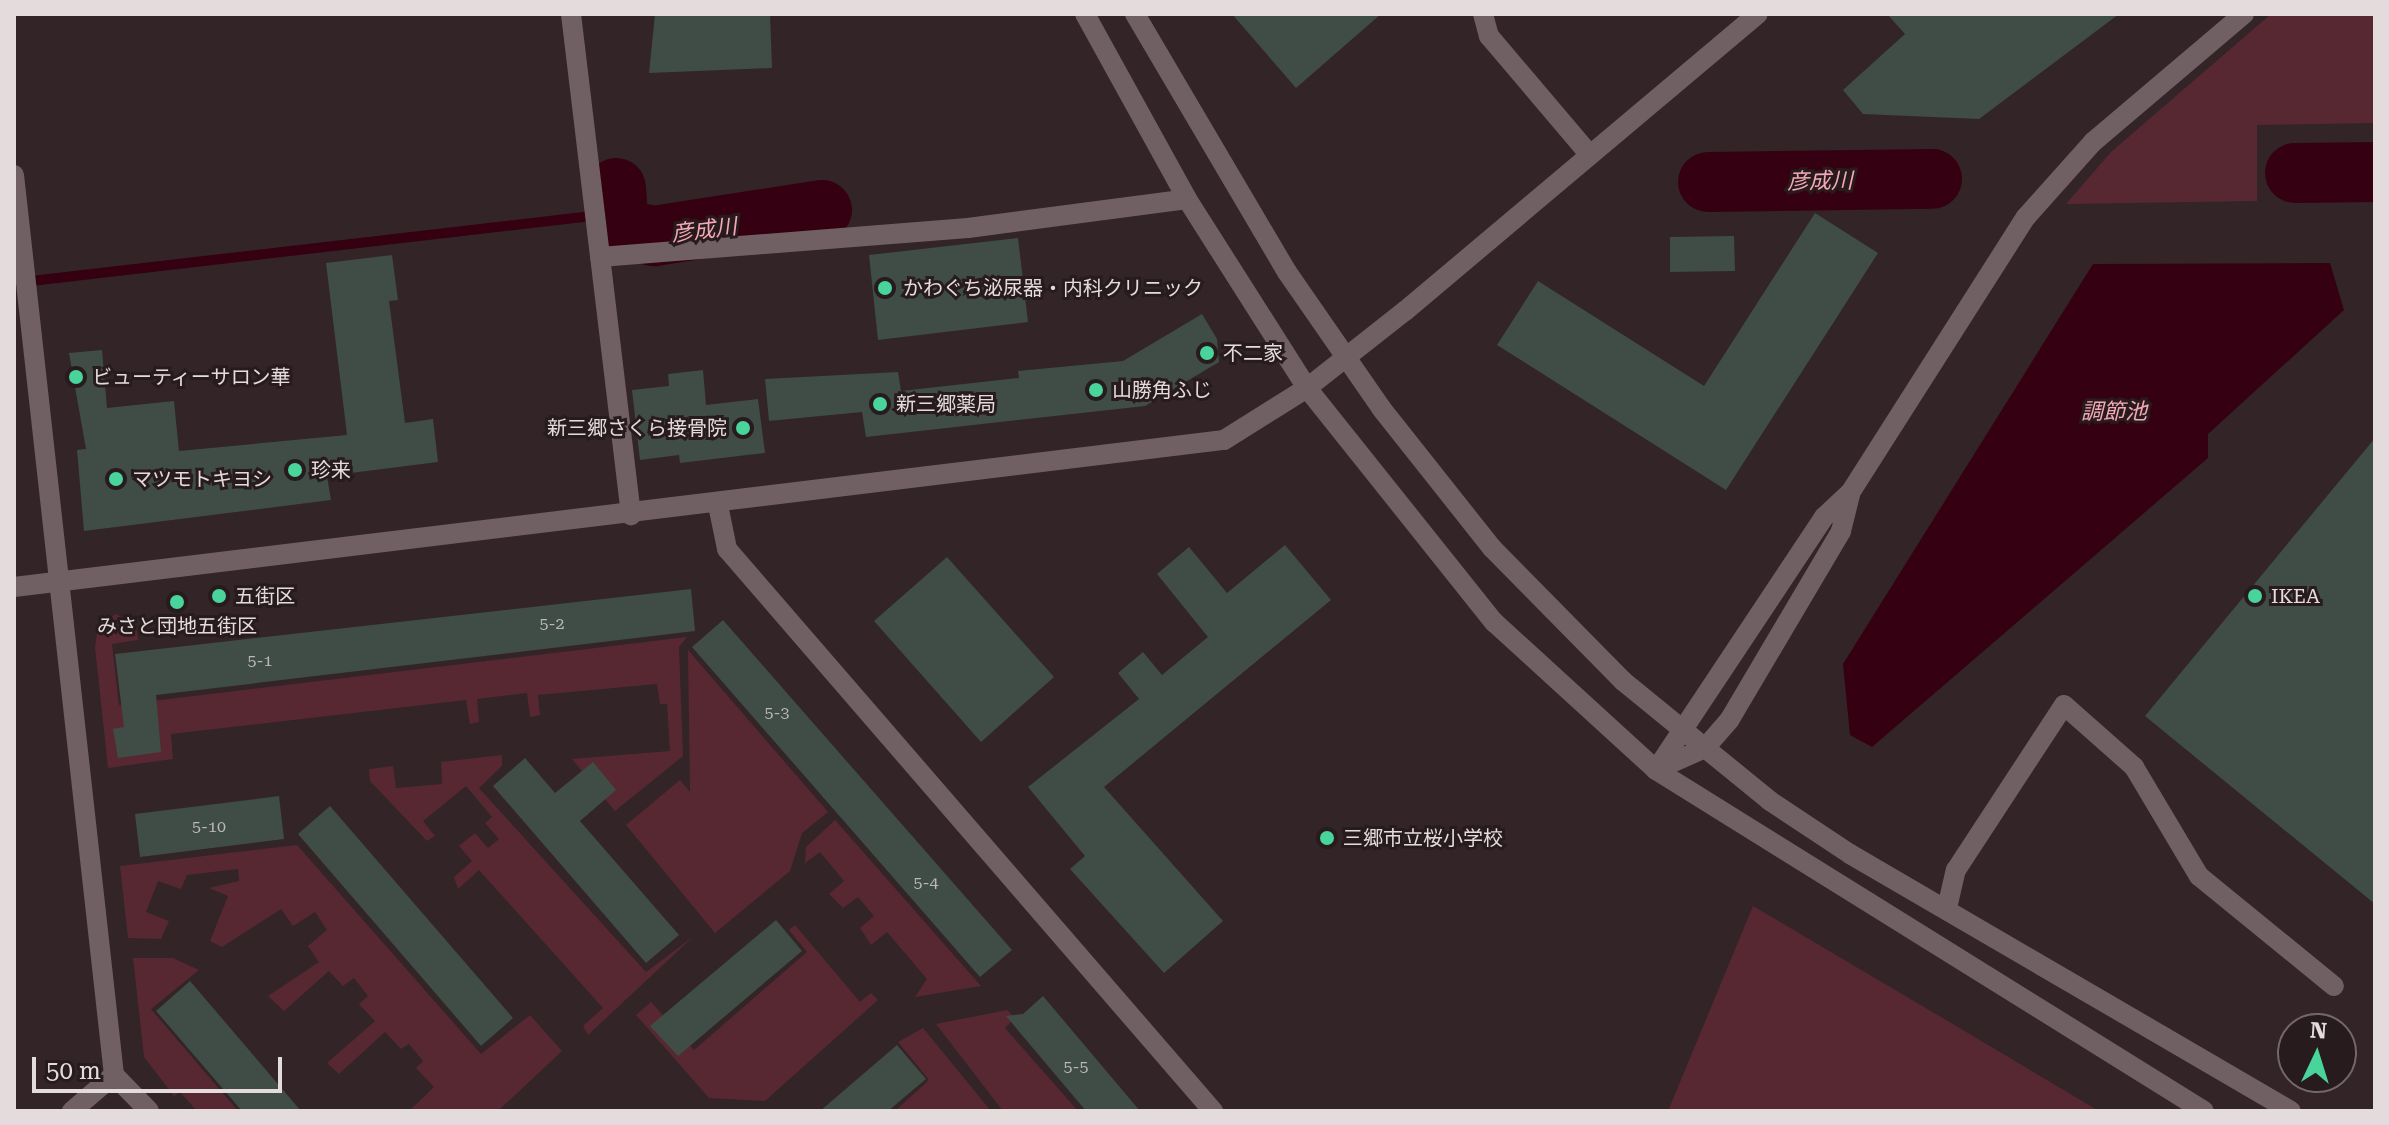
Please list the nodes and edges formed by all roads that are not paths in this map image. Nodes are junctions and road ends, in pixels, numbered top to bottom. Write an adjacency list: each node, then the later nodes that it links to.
1 (571, 14): 10 (street)
2 (1085, 14): 9 (street)
3 (1135, 14): 11 (street)
4 (1483, 14): 7 (street)
5 (1758, 14): 7 (street)
6 (2244, 14): 13 (street)
7 (1590, 155): 11 (street)
8 (14, 175): 16 (street)
9 (1187, 199): 10 (street); 12 (street)
10 (600, 257): 15 (street)
11 (1344, 357): 12 (street); 18 (street)
12 (1307, 388): 14 (street); 20 (street)
13 (1850, 493): 18 (street); 19 (street)
14 (718, 505): 15 (street); 26 (street)
15 (631, 515): 16 (street)
16 (60, 582): 17 (street); 23 (street)
17 (14, 587)
18 (1679, 728): 19 (street); 20 (street)
19 (1705, 748): 20 (street); 21 (street)
20 (1656, 770): 27 (street)
21 (1947, 908): 22 (street); 28 (street)
22 (2334, 986)
23 (114, 1075): 24 (street); 25 (street)
24 (72, 1111)
25 (149, 1111)
26 (1213, 1111)
27 (2204, 1111)
28 (2291, 1111)

